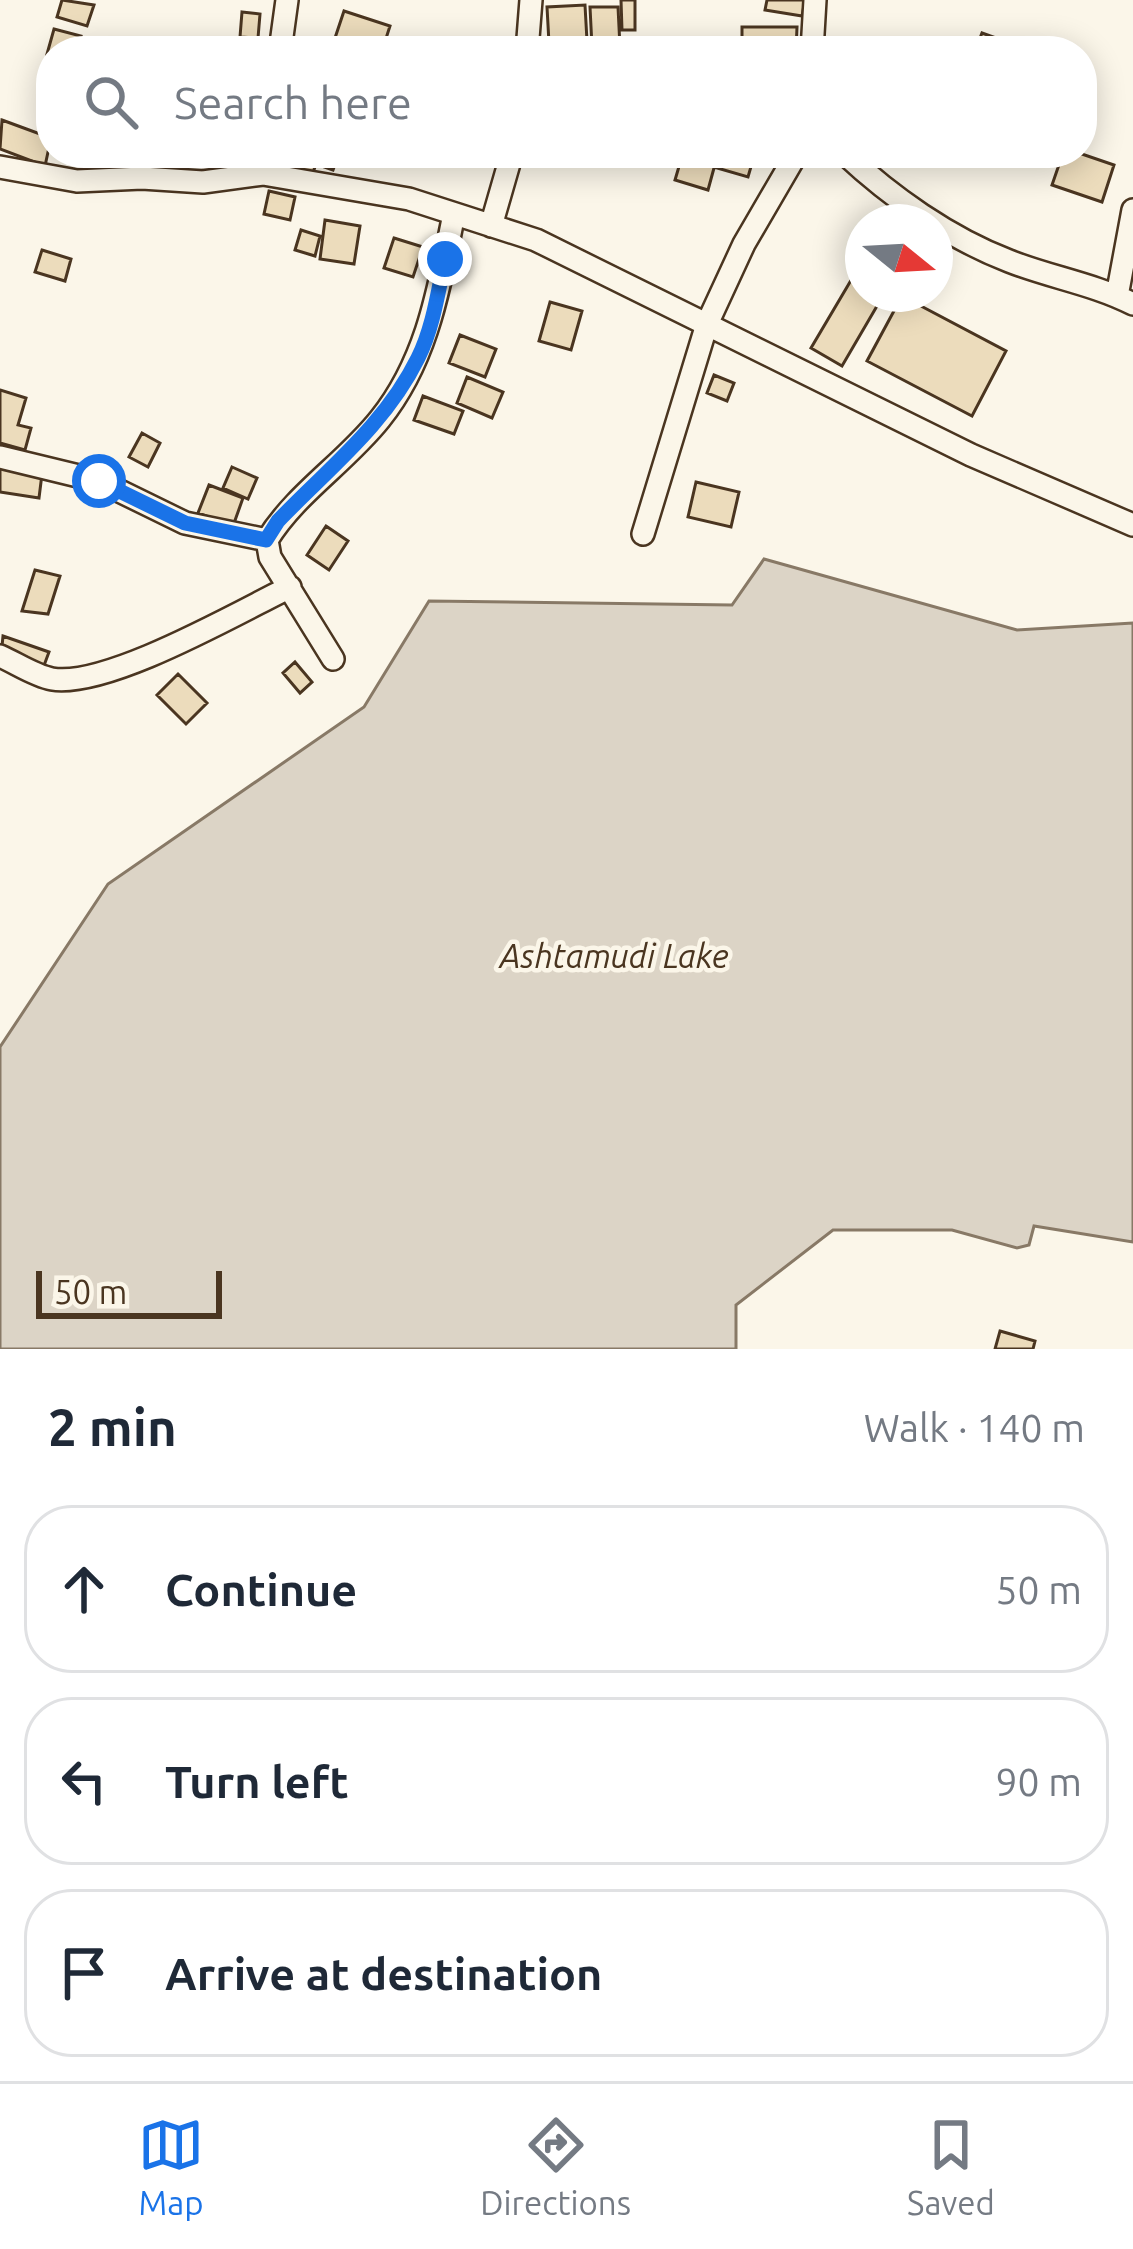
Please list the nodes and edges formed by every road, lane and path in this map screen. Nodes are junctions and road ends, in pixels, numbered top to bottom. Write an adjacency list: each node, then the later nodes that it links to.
1 (287, 0): 4 (street)
2 (531, 0): 5 (street)
3 (815, 0): 6 (street)
4 (282, 36)
5 (528, 36)
6 (813, 36)
7 (0, 167): 8 (street)
8 (251, 168)
9 (281, 168): 14 (street)
10 (508, 168): 15 (street)
11 (788, 168): 17 (street)
12 (861, 168): 16 (street)
13 (1133, 211): 16 (street)
14 (454, 214): 15 (street); 21 (street)
15 (491, 226): 17 (street)
16 (1128, 296)
17 (706, 325): 19 (street); 20 (street)
18 (0, 457): 21 (street)
19 (1133, 525)
20 (643, 534)
21 (266, 540): 22 (street)
22 (290, 587): 23 (street); 24 (street)
23 (0, 656)
24 (333, 659)

